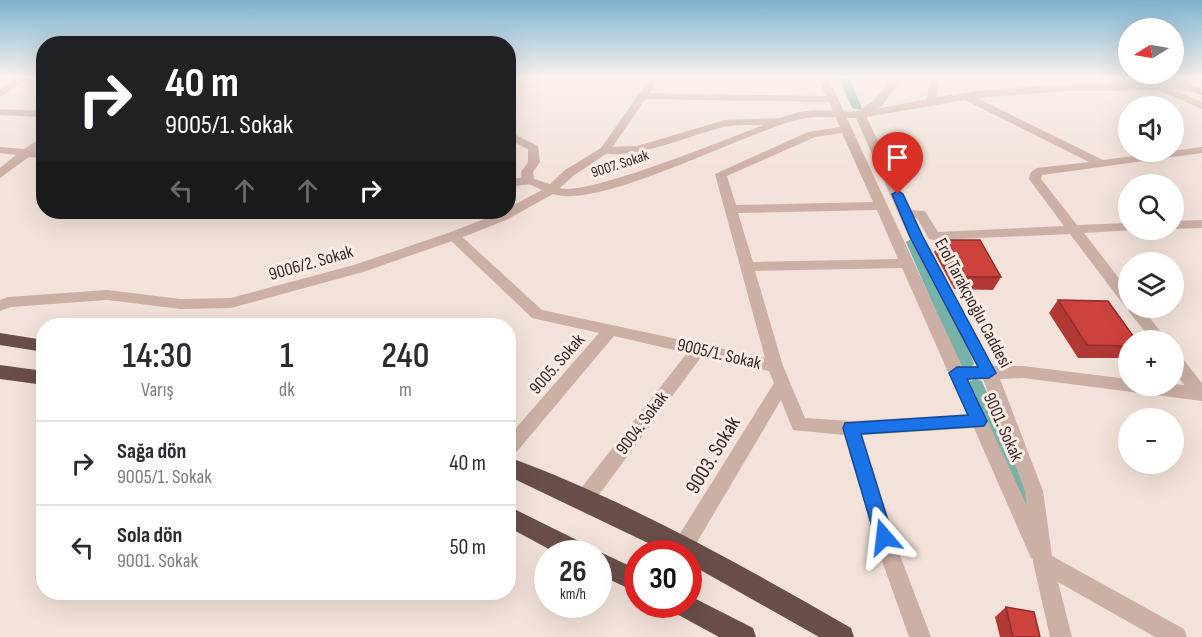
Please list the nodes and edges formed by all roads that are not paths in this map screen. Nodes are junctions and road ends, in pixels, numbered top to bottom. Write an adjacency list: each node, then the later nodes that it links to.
1 (634, 108): 15 (street)
2 (836, 108): 8 (street, 9001. Sokak)
3 (873, 108): 9 (street)
4 (895, 108): 9 (street, 9007. Sokak)
5 (989, 108): 19 (street)
6 (0, 112): 7 (street)
7 (36, 114)
8 (839, 114): 9 (street, 9007. Sokak); 10 (street, 9007. Sokak); 11 (street, 9001. Sokak)
9 (860, 115): 27 (street, Erol Tarakçıoğlu Caddesi)
10 (781, 121): 15 (street, 9007. Sokak); 23 (street, 9007. Sokak)
11 (846, 129): 24 (street, 9001. Sokak); 26 (street)
12 (516, 138): 21 (street)
13 (36, 145): 17 (street)
14 (0, 150): 17 (street)
15 (605, 150): 23 (street, 9006/2. Sokak)
16 (1202, 150): 19 (street)
17 (27, 152): 18 (street); 20 (street)
18 (36, 154)
19 (1099, 162): 32 (street)
20 (0, 174)
21 (528, 182): 22 (street); 23 (street, 9007. Sokak)
22 (516, 183)
23 (551, 190): 25 (street, 9006/2. Sokak)
24 (881, 206): 26 (street); 34 (street, 9001. Sokak)
25 (516, 209)
26 (729, 210): 35 (street)
27 (906, 214): 32 (street); 48 (street, Erol Tarakçıoğlu Caddesi)
28 (496, 219): 33 (street, 9006/2. Sokak)
29 (1202, 224): 30 (street)
30 (1184, 225)
31 (1118, 228): 32 (street)
32 (1073, 230): 36 (street)
33 (453, 237): 37 (street, 9006/2. Sokak); 39 (street, 9005/1. Sokak)
34 (907, 263): 35 (street); 47 (street, 9001. Sokak)
35 (746, 267): 44 (street)
36 (1118, 287)
37 (0, 306)
38 (1142, 318): 40 (street)
39 (611, 330): 43 (street, 9005/1. Sokak); 56 (street, 9005. Sokak)
40 (1152, 330)
41 (0, 339): 42 (highway)
42 (36, 345)
43 (699, 348): 44 (street, 9005/1. Sokak); 58 (street, 9004. Sokak)
44 (775, 366): 51 (street, 9005/1. Sokak)
45 (0, 372): 49 (highway)
46 (1184, 372): 53 (street)
47 (957, 373): 48 (street); 54 (street, 9001. Sokak)
48 (989, 373): 50 (street); 64 (street, Erol Tarakçıoğlu Caddesi)
49 (36, 377)
50 (1118, 384)
51 (781, 385): 55 (street, 9005/1. Sokak); 62 (street, 9003. Sokak)
52 (1184, 392): 53 (street)
53 (1201, 394)
54 (979, 421): 55 (street, 9005/1. Sokak); 64 (street, 9001. Sokak)
55 (851, 428): 68 (street)
56 (516, 441)
57 (516, 469): 58 (highway)
58 (585, 498): 61 (highway)
59 (516, 520): 60 (highway)
60 (554, 540)
61 (667, 540)
62 (688, 540)
63 (702, 559): 67 (highway)
64 (1043, 562): 69 (street, Erol Tarakçıoğlu Caddesi); 70 (street)
65 (702, 615): 66 (highway)
66 (744, 637)
67 (842, 637)
68 (920, 637)
69 (1061, 637)
70 (1176, 637)

